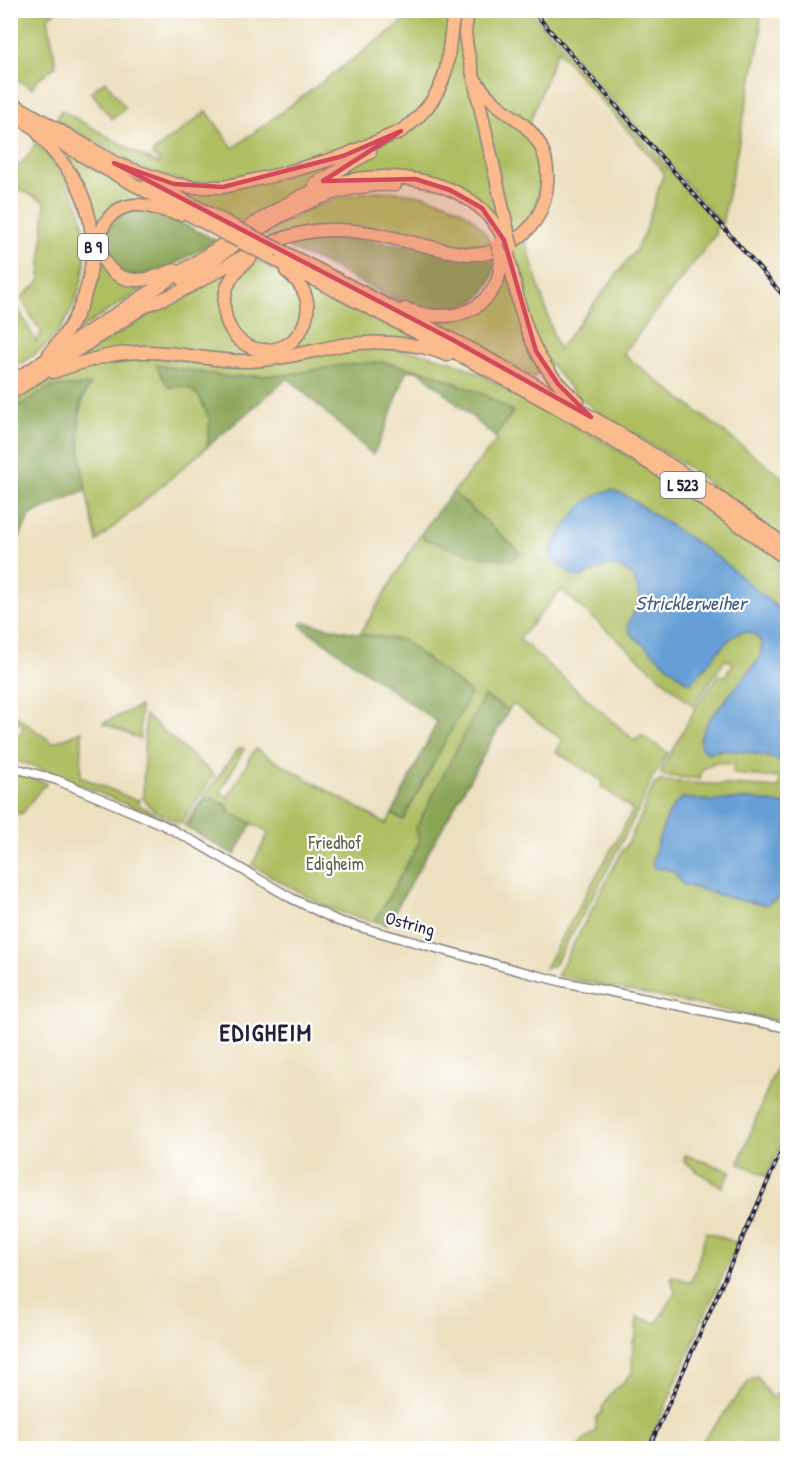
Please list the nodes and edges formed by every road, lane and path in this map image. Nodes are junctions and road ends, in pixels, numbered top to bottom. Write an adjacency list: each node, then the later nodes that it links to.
1 (455, 10): 7 (highway)
2 (468, 10): 3 (highway)
3 (474, 78): 12 (highway); 13 (highway)
4 (10, 102): 6 (highway, B 9)
5 (10, 114): 6 (highway, B 9)
6 (38, 127): 8 (highway, B 9); 10 (highway); 17 (highway, B 9)
7 (401, 131): 8 (highway); 9 (highway)
8 (114, 162): 11 (highway, B 9)
9 (284, 205): 12 (highway); 14 (highway)
10 (190, 215): 11 (highway); 14 (highway)
11 (228, 230): 13 (highway, B 9, bridge)
12 (505, 245): 15 (highway); 16 (highway, B 9); 23 (highway)
13 (275, 253): 13 (highway); 15 (highway); 16 (highway, B 9); 18 (highway)
14 (186, 268): 17 (highway)
15 (145, 306): 19 (highway)
16 (389, 306): 21 (highway)
17 (42, 362): 20 (highway, B 9)
18 (480, 365): 19 (highway); 21 (highway)
19 (35, 378): 22 (highway)
20 (10, 383)
21 (533, 389): 23 (highway); 25 (highway, L 523)
22 (10, 394)
23 (591, 417): 24 (highway, L 523)
24 (788, 547)
25 (788, 560)
26 (10, 763): 28 (street, Ostring)
27 (10, 769): 28 (street, Ostring)
28 (51, 778): 29 (street, Ostring)
29 (788, 1029)

